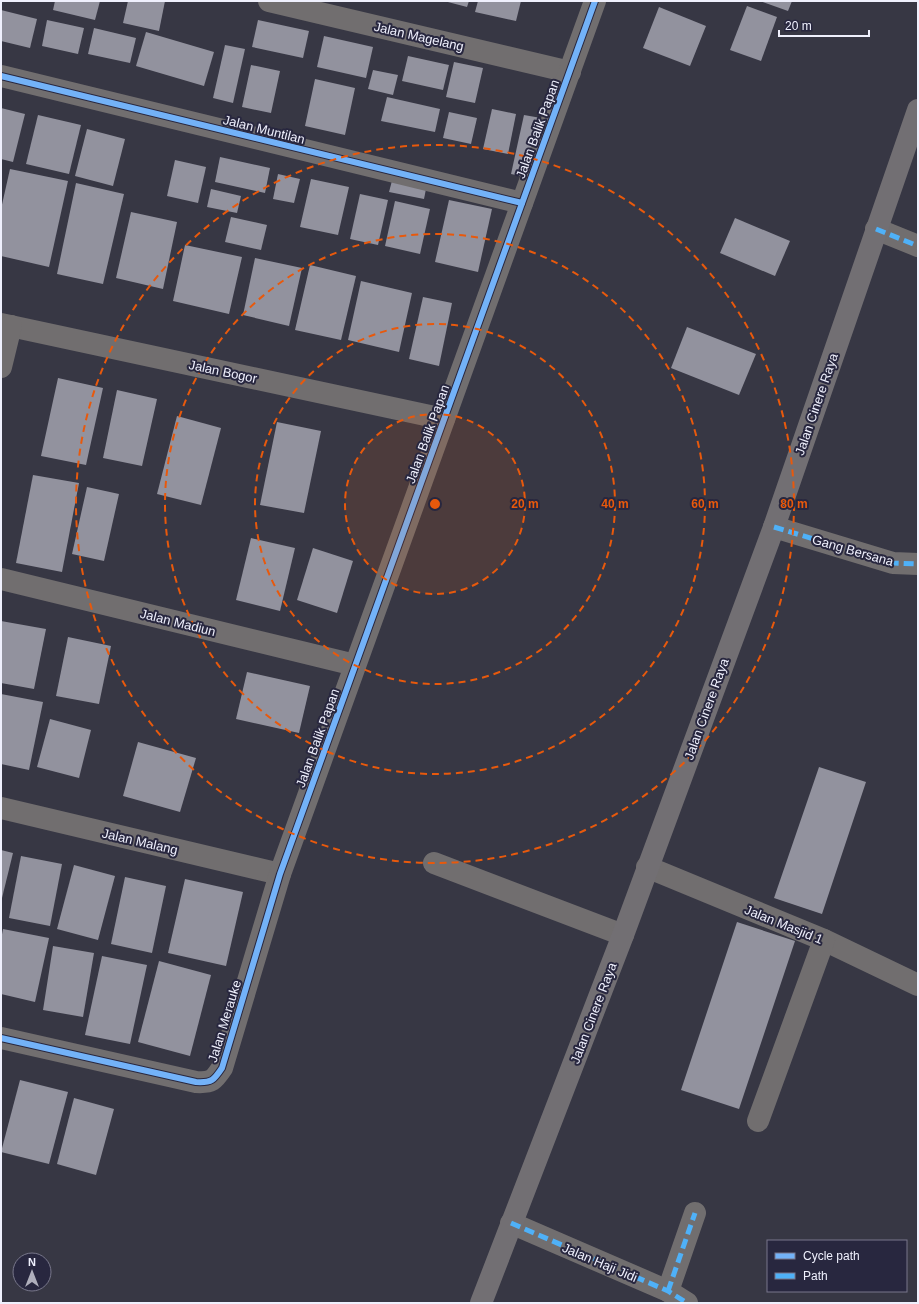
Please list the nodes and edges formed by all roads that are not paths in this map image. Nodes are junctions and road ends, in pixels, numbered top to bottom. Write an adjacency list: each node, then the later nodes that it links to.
1 (269, 1): 3 (street, Jalan Magelang)
2 (595, 1): 3 (street, Jalan Balik Papan)
3 (570, 72): 6 (street, Jalan Balik Papan)
4 (1, 76): 6 (street, Jalan Muntilan)
5 (918, 110): 7 (main road, Jalan Cinere Raya)
6 (522, 203): 11 (street, Jalan Balik Papan)
7 (876, 229): 8 (street); 12 (main road, Jalan Cinere Raya)
8 (918, 246)
9 (6, 325): 10 (street); 11 (street, Jalan Bogor)
10 (1, 367)
11 (444, 419): 15 (street, Jalan Balik Papan)
12 (781, 529): 13 (street, Gang Bersana); 18 (main road, Jalan Cinere Raya)
13 (918, 564)
14 (1, 579): 15 (street, Jalan Madiun)
15 (355, 665): 19 (street, Jalan Balik Papan)
16 (1, 808): 19 (street, Jalan Malang)
17 (434, 863): 20 (street)
18 (647, 867): 20 (main road, Jalan Cinere Raya); 21 (street, Jalan Masjid 1)
19 (280, 874): 23 (street, Jalan Merauke)
20 (623, 934): 26 (main road, Jalan Cinere Raya)
21 (824, 940): 22 (street, Jalan Masjid 1); 24 (street)
22 (918, 985)
23 (1, 1038)
24 (758, 1121)
25 (695, 1213): 27 (street)
26 (512, 1223): 27 (street, Jalan Haji Jidi); 28 (main road, Jalan Cinere Raya)
27 (668, 1291): 29 (street, Jalan Haji Jidi)
28 (481, 1303)
29 (687, 1303)

